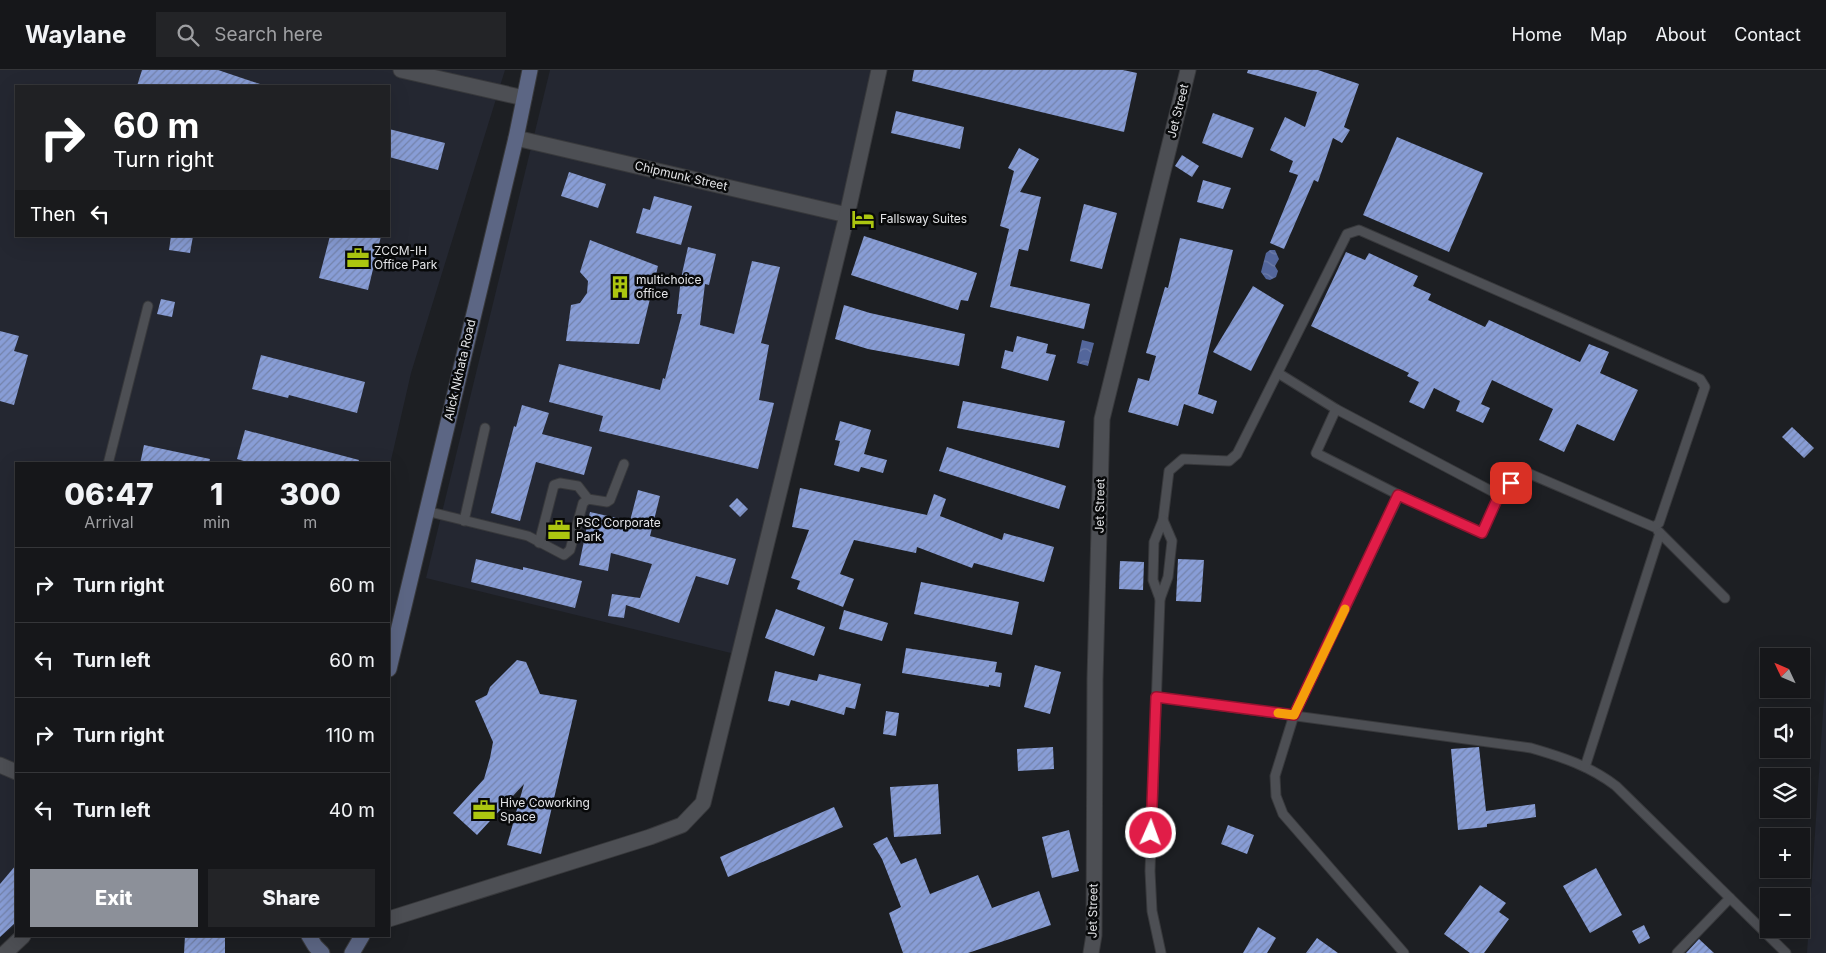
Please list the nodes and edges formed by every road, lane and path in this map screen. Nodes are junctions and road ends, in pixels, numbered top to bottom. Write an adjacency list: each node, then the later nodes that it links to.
1 (401, 70): 5 (street)
2 (530, 70): 5 (main road, Alick Nkhata Road)
3 (879, 70): 7 (street)
4 (1188, 70): 38 (street, Jet Street)
5 (524, 98): 6 (main road, Alick Nkhata Road)
6 (516, 138): 7 (street, Chipmunk Street); 17 (main road, Alick Nkhata Road)
7 (847, 215): 31 (street)
8 (148, 306): 12 (lane)
9 (1278, 373): 10 (lane); 18 (lane); 20 (lane)
10 (1336, 409): 14 (lane); 15 (lane)
11 (485, 428): 19 (lane)
12 (109, 462)
13 (624, 464): 16 (lane)
14 (1398, 495): 15 (lane); 26 (lane)
15 (1499, 495): 20 (lane)
16 (588, 499): 21 (lane); 21 (lane)
17 (426, 511): 19 (lane); 24 (main road, Alick Nkhata Road)
18 (1163, 520): 23 (lane); 23 (lane)
19 (464, 521): 21 (lane)
20 (1657, 530): 22 (lane); 28 (lane)
21 (539, 543)
22 (1725, 598)
23 (1160, 599): 25 (lane)
24 (390, 665)
25 (1156, 697): 26 (lane); 39 (lane)
26 (1294, 715): 28 (lane); 40 (lane)
27 (0, 765): 29 (street)
28 (1585, 767): 30 (lane)
29 (15, 772)
30 (1730, 898): 41 (lane); 42 (lane)
31 (390, 919)
32 (22, 937): 35 (street)
33 (361, 937): 37 (main road)
34 (311, 944): 36 (main road)
35 (5, 953)
36 (322, 953)
37 (352, 953)
38 (1092, 953)
39 (1161, 953)
40 (1404, 953)
41 (1676, 953)
42 (1786, 953)

